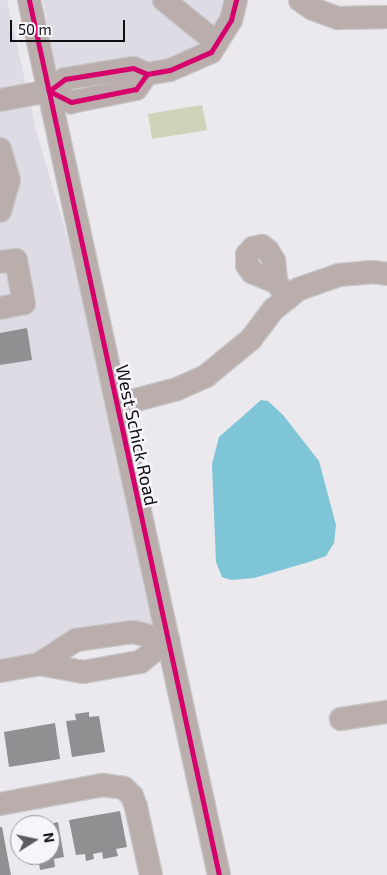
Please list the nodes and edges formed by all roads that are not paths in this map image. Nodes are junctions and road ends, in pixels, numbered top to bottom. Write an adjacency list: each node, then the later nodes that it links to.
1 (29, 0): 7 (street, West Schick Road)
2 (164, 0): 6 (street)
3 (236, 0): 6 (street)
4 (300, 0): 5 (street)
5 (387, 17)
6 (216, 43): 7 (street)
7 (49, 91): 8 (street); 14 (street, West Schick Road)
8 (0, 100)
9 (0, 150): 10 (street)
10 (0, 211)
11 (0, 262): 13 (street)
12 (387, 274): 14 (street)
13 (0, 308)
14 (117, 405): 15 (street, West Schick Road)
15 (168, 640): 16 (street); 16 (street); 22 (street, West Schick Road)
16 (39, 664): 17 (street)
17 (0, 671)
18 (387, 712): 19 (street)
19 (341, 719)
20 (0, 804): 21 (street)
21 (151, 875)
22 (219, 875)

